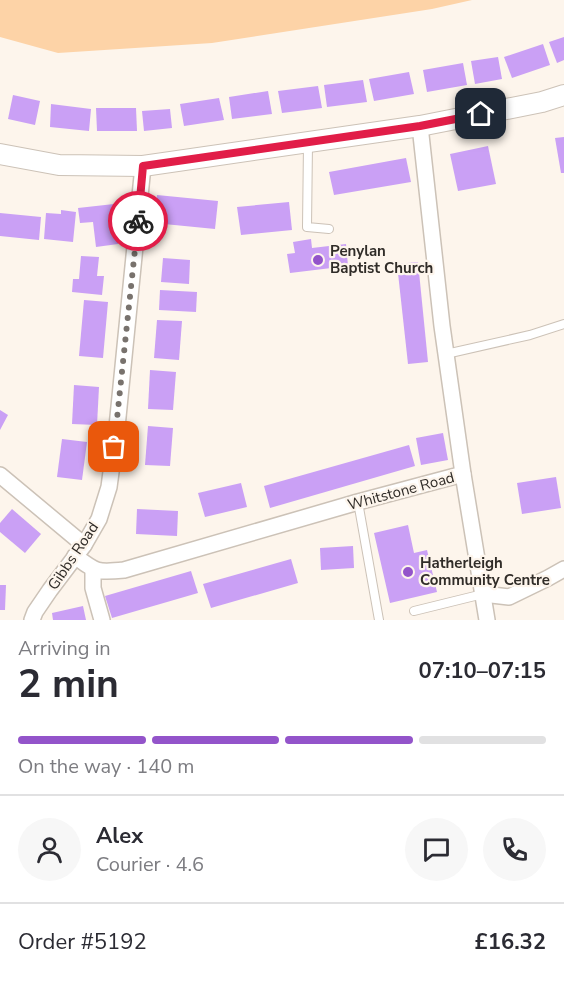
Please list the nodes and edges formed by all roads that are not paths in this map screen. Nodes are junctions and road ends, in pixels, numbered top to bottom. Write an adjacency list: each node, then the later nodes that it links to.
1 (564, 95): 2 (street)
2 (420, 126): 3 (street); 8 (street, Whitstone Road)
3 (308, 142): 5 (street); 6 (lane)
4 (0, 154): 5 (street)
5 (143, 166): 12 (street, Gibbs Road)
6 (328, 229)
7 (564, 324): 8 (lane)
8 (446, 354): 9 (street, Whitstone Road)
9 (463, 474): 11 (street, Whitstone Road); 15 (street)
10 (0, 475): 12 (street)
11 (358, 502): 14 (street, Whitstone Road); 19 (lane)
12 (79, 550): 14 (street); 17 (street, Gibbs Road)
13 (564, 568): 15 (street)
14 (93, 570): 18 (street)
15 (483, 594): 16 (lane); 20 (street)
16 (414, 611)
17 (32, 620)
18 (102, 620)
19 (379, 620)
20 (487, 620)

